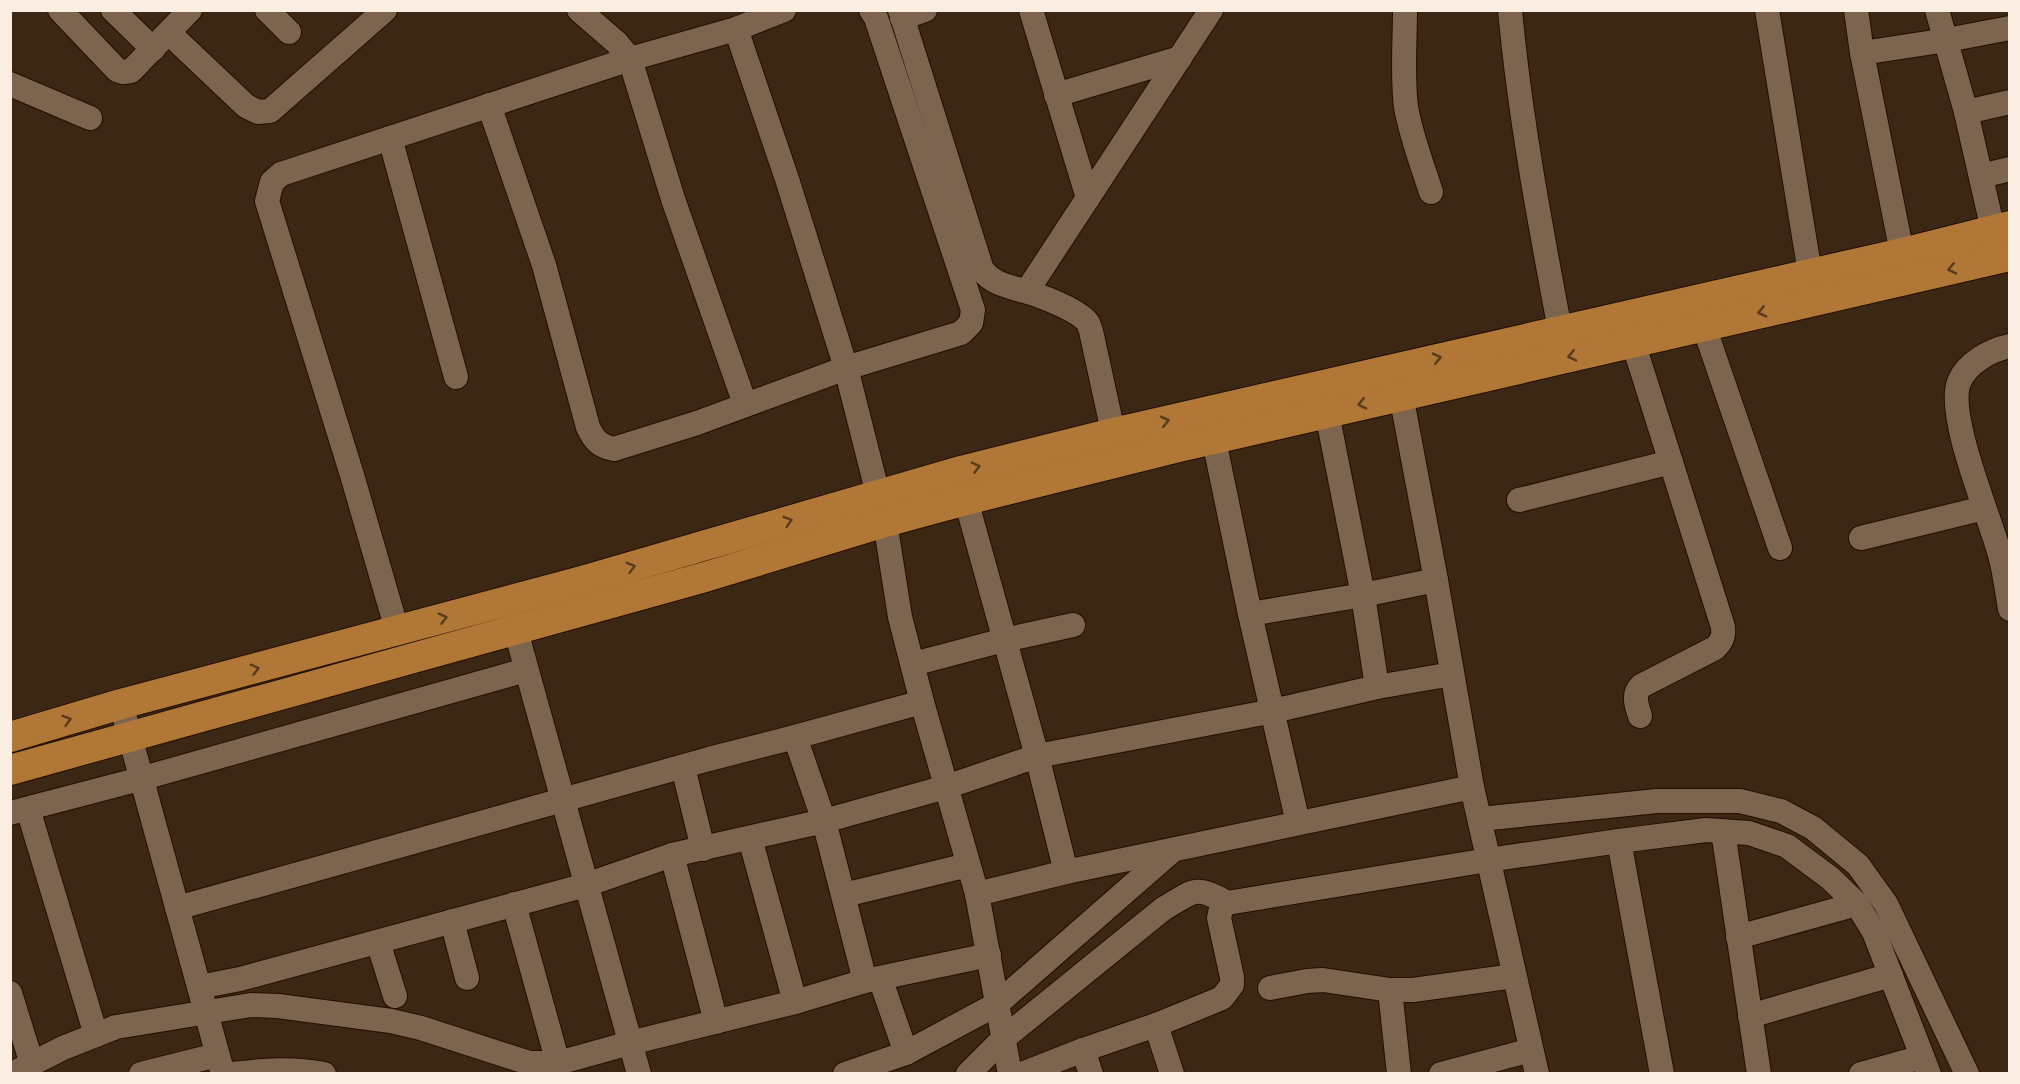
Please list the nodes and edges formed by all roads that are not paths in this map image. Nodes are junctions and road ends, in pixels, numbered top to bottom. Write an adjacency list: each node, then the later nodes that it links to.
1 (60, 10): 22 (street)
2 (113, 10): 22 (street)
3 (190, 10): 22 (street)
4 (267, 10): 20 (street)
5 (385, 10): 22 (street)
6 (579, 10): 25 (street)
7 (784, 10): 19 (street)
8 (871, 10): 46 (street)
9 (925, 10): 17 (street)
10 (1030, 10): 27 (street)
11 (1211, 10): 24 (street)
12 (1405, 10): 35 (street)
13 (1510, 10): 43 (street)
14 (1767, 10): 40 (street)
15 (1856, 10): 23 (street)
16 (1937, 10): 21 (street)
17 (901, 14): 41 (street)
18 (2010, 28): 21 (street)
19 (735, 29): 25 (street); 46 (street)
20 (289, 32)
21 (1947, 40): 23 (street); 30 (street)
22 (161, 41)
23 (1862, 53): 38 (street)
24 (1180, 58): 27 (street); 36 (street)
25 (630, 59): 29 (street); 49 (street)
26 (10, 84): 31 (street)
27 (1056, 95): 36 (street)
28 (2010, 102): 30 (street)
29 (489, 105): 32 (street); 49 (street)
30 (1966, 112): 34 (street)
31 (90, 118)
32 (390, 138): 47 (street); 67 (street)
33 (2010, 169): 34 (street)
34 (1981, 176): 37 (street)
35 (1431, 192)
36 (1088, 198): 41 (street)
37 (2001, 228): 38 (main road)
38 (1902, 253): 40 (main road)
39 (2010, 256): 42 (main road, one-way to 42)
40 (1810, 273): 42 (main road)
41 (1027, 291): 51 (street)
42 (1699, 313): 43 (main road); 44 (main road); 60 (street)
43 (1560, 330): 48 (main road, one-way to 43)
44 (1633, 342): 48 (main road, one-way to 48); 54 (street)
45 (2010, 346): 58 (street)
46 (846, 368): 49 (street); 57 (street)
47 (456, 377)
48 (1398, 381): 50 (main road, one-way to 50); 51 (main road, one-way to 48); 61 (street)
49 (745, 404)
50 (1327, 413): 52 (main road); 62 (street)
51 (1113, 432): 53 (street); 57 (main road, one-way to 51)
52 (1214, 440): 53 (main road); 64 (street)
53 (1119, 462): 55 (main road)
54 (1671, 462): 56 (street); 76 (street)
55 (966, 500): 57 (main road); 68 (street)
56 (1519, 500)
57 (882, 508): 65 (main road); 69 (street)
58 (1984, 508): 59 (street); 63 (street)
59 (1861, 538)
60 (1780, 548)
61 (1436, 580): 62 (street); 71 (street)
62 (1363, 595): 64 (street); 72 (street)
63 (2010, 609)
64 (1250, 614): 75 (street)
65 (511, 615): 67 (main road, one-way to 65); 70 (street); 79 (main road)
66 (1073, 625): 68 (street)
67 (398, 630): 74 (main road, one-way to 67)
68 (1004, 640): 69 (street); 80 (street)
69 (913, 664): 73 (street)
70 (526, 670): 83 (street); 86 (street)
71 (1452, 674): 72 (street); 85 (street)
72 (1377, 687): 75 (street)
73 (922, 702): 78 (street); 84 (street)
74 (121, 705): 77 (main road, one-way to 74); 79 (street)
75 (1273, 711): 80 (street); 89 (street)
76 (1640, 716)
77 (10, 737)
78 (795, 737): 81 (street); 88 (street)
79 (130, 738): 82 (main road); 83 (street)
80 (1037, 756): 84 (street); 98 (street)
81 (683, 767): 86 (street); 94 (street)
82 (10, 770)
83 (140, 779): 87 (street); 105 (street)
84 (946, 787): 88 (street); 97 (street)
85 (1472, 787): 89 (street); 92 (street)
86 (563, 800): 99 (street); 105 (street)
87 (19, 811): 125 (street)
88 (824, 820): 91 (street); 101 (street)
89 (1298, 823): 95 (street)
90 (1723, 831): 93 (street); 104 (street); 107 (street)
91 (750, 838): 94 (street); 119 (street)
92 (1484, 840): 93 (street); 102 (street); 111 (street); 150 (street)
93 (1619, 841): 147 (street)
94 (703, 849): 96 (street)
95 (1175, 849): 98 (street); 122 (street)
96 (672, 855): 99 (street); 123 (street)
97 (969, 865): 100 (street); 101 (street)
98 (1066, 872): 100 (street)
99 (586, 885): 103 (street); 126 (street)
100 (978, 894): 109 (street)
101 (844, 895): 113 (street)
102 (1227, 903): 122 (street); 124 (street)
103 (514, 904): 106 (street); 130 (street)
104 (1857, 904): 107 (street); 110 (street)
105 (177, 908): 114 (street)
106 (452, 921): 108 (street); 112 (street)
107 (1738, 938): 121 (street)
108 (378, 942): 114 (street); 118 (street)
109 (989, 955): 113 (street); 122 (street)
110 (1891, 975): 121 (street); 132 (street)
111 (1515, 976): 116 (street); 128 (street)
112 (467, 978)
113 (873, 980): 119 (street); 129 (street)
114 (199, 987): 120 (street)
115 (1269, 988): 116 (street)
116 (1390, 990): 144 (street)
117 (10, 993): 133 (street)
118 (395, 996)
119 (795, 1002): 123 (street)
120 (206, 1013): 125 (street); 130 (street); 131 (street)
121 (1750, 1016): 148 (street)
122 (1001, 1020): 129 (street); 139 (street); 140 (street)
123 (716, 1022): 126 (street)
124 (1156, 1025): 127 (street); 143 (street)
125 (96, 1035): 133 (street)
126 (630, 1043): 130 (street); 137 (street)
127 (1083, 1050): 141 (street); 142 (street)
128 (1531, 1050): 145 (street); 146 (street)
129 (906, 1053): 138 (street)
130 (558, 1063)
131 (220, 1064): 134 (street)
132 (1926, 1065): 149 (street)
133 (22, 1069)
134 (141, 1074)
135 (233, 1074): 136 (street)
136 (324, 1074)
137 (639, 1074)
138 (845, 1074)
139 (968, 1074)
140 (1010, 1074)
141 (1022, 1074)
142 (1091, 1074)
143 (1172, 1074)
144 (1399, 1074)
145 (1441, 1074)
146 (1537, 1074)
147 (1662, 1074)
148 (1759, 1074)
149 (1861, 1074)
150 (1966, 1074)

